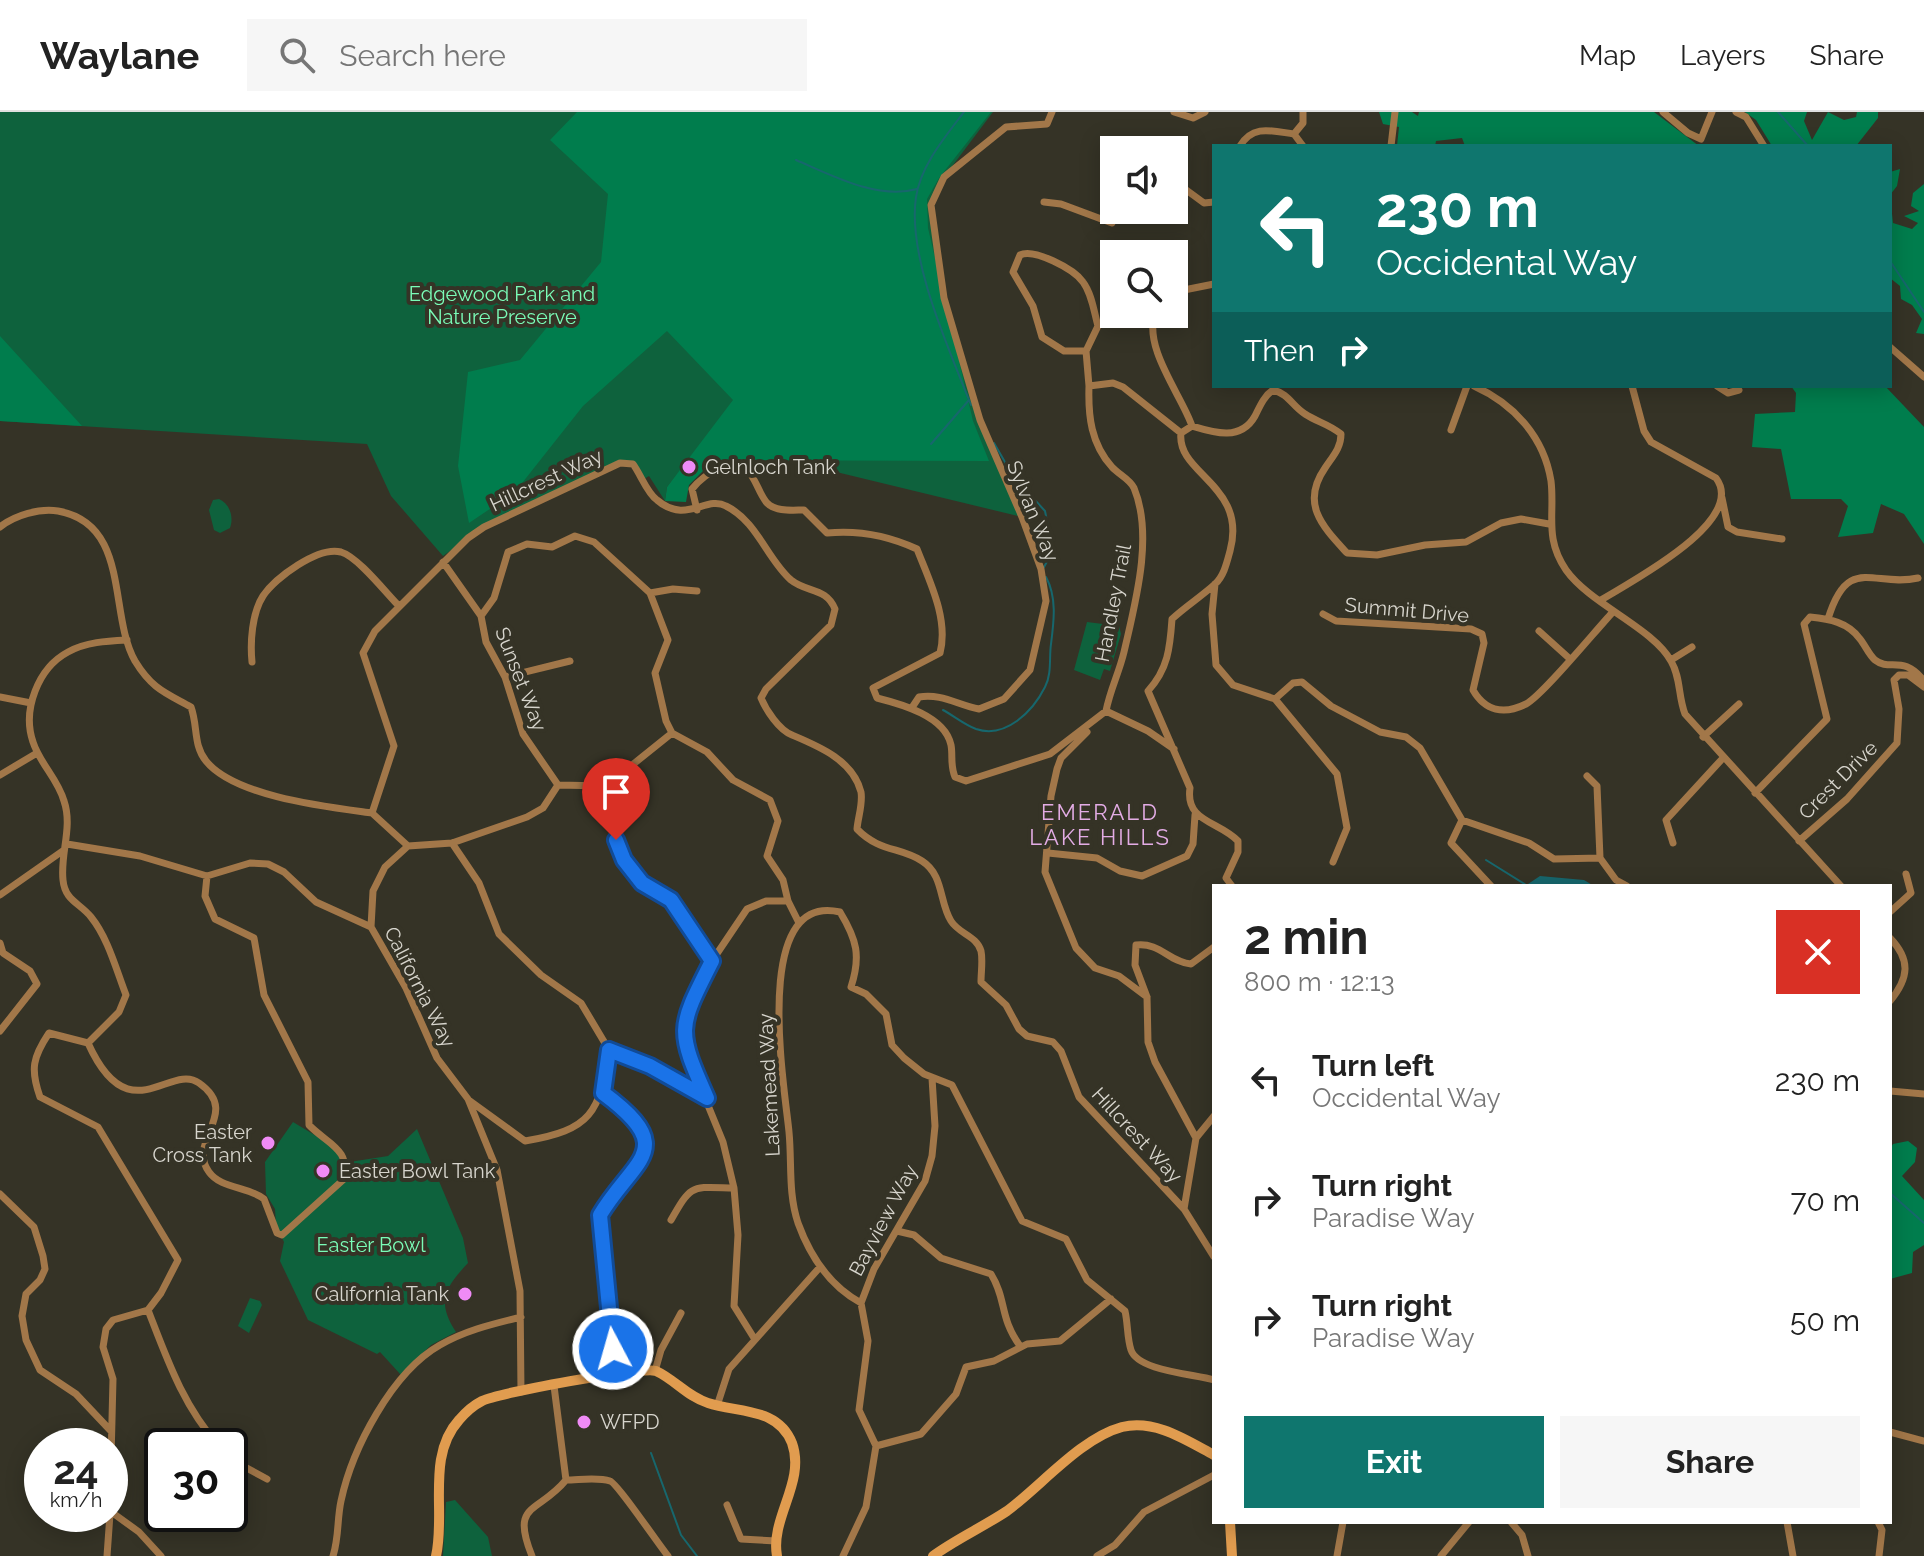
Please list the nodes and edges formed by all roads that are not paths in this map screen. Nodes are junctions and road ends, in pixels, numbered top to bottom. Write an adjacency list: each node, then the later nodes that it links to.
1 (1052, 112): 62 (street, Sylvan Way)
2 (1174, 112): 3 (street)
3 (1205, 112)
4 (1303, 112): 9 (street)
5 (1395, 112): 12 (street)
6 (1663, 112): 7 (street)
7 (1712, 112)
8 (1736, 112): 13 (street)
9 (1294, 134): 10 (street); 11 (street)
10 (1242, 144)
11 (1302, 144)
12 (1391, 144)
13 (1763, 144)
14 (1188, 191): 16 (street)
15 (1044, 202): 17 (street)
16 (1212, 202)
17 (1100, 219)
18 (1212, 284): 19 (street)
19 (1188, 289)
20 (1153, 328): 30 (street)
21 (1892, 349): 23 (street)
22 (1086, 351): 22 (street, Handley Trail); 24 (street, Handley Trail)
23 (1924, 377)
24 (1089, 386): 32 (street); 63 (street, Handley Trail)
25 (1466, 388): 31 (street)
26 (1633, 388): 33 (street)
27 (1720, 388): 29 (street)
28 (1493, 390): 35 (street)
29 (1739, 390)
30 (1192, 426): 32 (street); 35 (street)
31 (1451, 430)
32 (1181, 433): 40 (street)
33 (1722, 495): 37 (street); 43 (street)
34 (697, 510): 38 (street, Hillcrest Way); 62 (street); 116 (street, Hillcrest Way)
35 (1549, 524): 43 (street)
36 (0, 527): 50 (street)
37 (1782, 539)
38 (443, 562): 44 (street, Hillcrest Way); 47 (street, Sunset Way)
39 (1918, 578): 48 (street)
40 (1215, 584): 59 (street); 67 (street)
41 (697, 591): 42 (street)
42 (650, 593): 47 (street); 65 (street)
43 (1601, 600): 45 (street)
44 (399, 606): 55 (street); 75 (street, Hillcrest Way)
45 (1612, 613): 52 (street, Summit Drive); 53 (street)
46 (1323, 614): 52 (street, Summit Drive)
47 (481, 616): 56 (street, Sunset Way)
48 (1828, 619): 57 (street); 74 (street)
49 (1539, 631): 52 (street)
50 (127, 640): 60 (street); 75 (street)
51 (1692, 647): 53 (street)
52 (1570, 659)
53 (1671, 660): 66 (street)
54 (570, 661): 56 (street)
55 (252, 662)
56 (505, 677): 72 (street, Sunset Way)
57 (1924, 684): 78 (street, Crest Drive)
58 (0, 697): 60 (street)
59 (1275, 699): 77 (street); 85 (street)
60 (31, 703): 68 (street)
61 (1739, 704): 66 (street)
62 (913, 706): 64 (street)
63 (1106, 711): 64 (street); 67 (street)
64 (1091, 722): 83 (street)
65 (672, 733): 73 (street); 93 (street)
66 (1703, 737): 69 (street)
67 (1176, 750): 76 (street)
68 (37, 753): 70 (street); 81 (street)
69 (1723, 758): 74 (street); 80 (street)
70 (0, 775)
71 (1587, 776): 84 (street)
72 (558, 785): 73 (street); 79 (street)
73 (606, 786): 100 (street)
74 (1755, 793): 78 (street)
75 (372, 813): 82 (street)
76 (1195, 815): 83 (street); 88 (street)
77 (1462, 820): 84 (street); 89 (street)
78 (1799, 841): 91 (street)
79 (452, 843): 82 (street); 105 (street)
80 (1673, 843)
81 (67, 844): 87 (street); 92 (street); 104 (street)
82 (408, 846): 96 (street)
83 (1048, 853): 101 (street)
84 (1600, 858): 90 (street)
85 (1333, 862)
86 (1906, 874): 94 (street)
87 (207, 876): 96 (street, California Way); 104 (street)
88 (1230, 884)
89 (1489, 884)
90 (1623, 884)
91 (1839, 884)
92 (0, 895)
93 (788, 901): 95 (street); 100 (street)
94 (1892, 910)
95 (799, 923): 106 (street); 120 (street, Lakemead Way)
96 (371, 927): 111 (street, California Way)
97 (1892, 940): 102 (street)
98 (0, 943): 103 (street)
99 (1212, 948): 101 (street)
100 (712, 961): 110 (street)
101 (1147, 997): 113 (street)
102 (1892, 998)
103 (0, 1031)
104 (88, 1043): 123 (street)
105 (609, 1050): 108 (street); 110 (street)
106 (932, 1078): 118 (street, Bayview Way); 121 (street)
107 (1892, 1091): 109 (street)
108 (603, 1093): 111 (street); 128 (street)
109 (1924, 1094)
110 (707, 1098): 114 (street)
111 (468, 1099): 125 (street, California Way)
112 (1212, 1118): 113 (street)
113 (1196, 1138): 116 (street)
114 (734, 1188): 117 (street); 126 (street)
115 (0, 1194): 134 (street)
116 (1184, 1209): 119 (street)
117 (671, 1220)
118 (897, 1231): 122 (street, Bayview Way); 127 (street)
119 (1212, 1254)
120 (820, 1267): 122 (street, Lakemead Way); 126 (street)
121 (1111, 1299): 127 (street); 130 (street)
122 (861, 1303): 139 (street, Bayview Way)
123 (148, 1310): 135 (street); 136 (street)
124 (681, 1313): 129 (street)
125 (521, 1317): 132 (street, California Way); 157 (street)
126 (754, 1338): 133 (street)
127 (1020, 1346): 139 (street)
128 (616, 1371): 129 (street); 131 (street)
129 (655, 1371): 133 (street)
130 (1212, 1380)
131 (554, 1386): 132 (street); 144 (street)
132 (521, 1392): 158 (street)
133 (717, 1406): 154 (street)
134 (108, 1428)
135 (110, 1428)
136 (203, 1428)
137 (1892, 1433): 138 (street)
138 (1924, 1441)
139 (876, 1446): 162 (street)
140 (1212, 1454): 163 (street)
141 (248, 1469): 143 (street)
142 (1212, 1476): 164 (street)
143 (267, 1479)
144 (566, 1480): 159 (street); 160 (street)
145 (727, 1505): 154 (street)
146 (1230, 1524): 165 (street)
147 (1343, 1524): 166 (street)
148 (1467, 1524): 167 (street)
149 (1513, 1524): 168 (street)
150 (1787, 1524): 169 (street)
151 (1879, 1524): 170 (street)
152 (128, 1525): 156 (street)
153 (109, 1532): 155 (street)
154 (776, 1541): 161 (street)
155 (107, 1556)
156 (161, 1556)
157 (333, 1556)
158 (436, 1556)
159 (532, 1556)
160 (668, 1556)
161 (777, 1556)
162 (843, 1556)
163 (933, 1556)
164 (1097, 1556)
165 (1232, 1556)
166 (1337, 1556)
167 (1441, 1556)
168 (1528, 1556)
169 (1793, 1556)
170 (1879, 1556)

